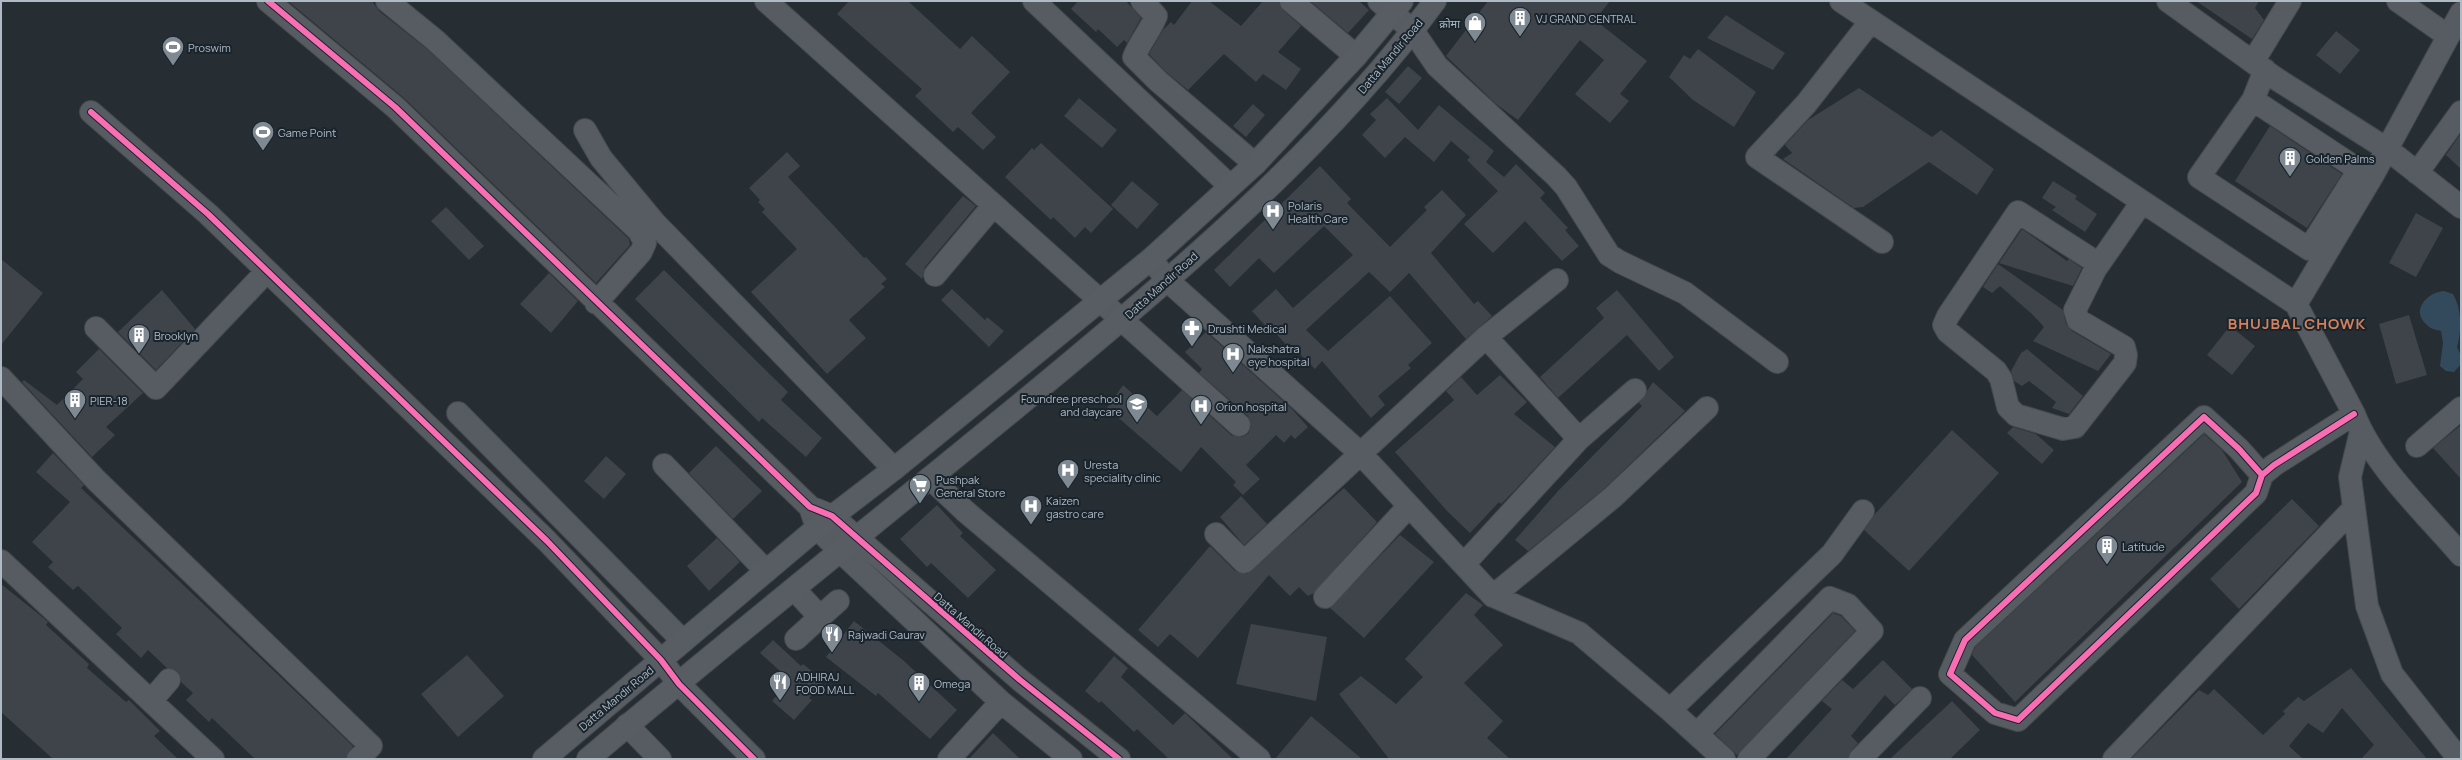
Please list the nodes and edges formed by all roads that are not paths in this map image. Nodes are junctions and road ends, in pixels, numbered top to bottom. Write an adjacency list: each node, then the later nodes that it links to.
1 (268, 1): 38 (street)
2 (387, 1): 38 (street)
3 (766, 1): 28 (street)
4 (1034, 1): 26 (street)
5 (1142, 1): 24 (street)
6 (1291, 1): 17 (street)
7 (1841, 1): 14 (street)
8 (2168, 1): 18 (street)
9 (2290, 1): 18 (street)
10 (2398, 1): 16 (street)
11 (1433, 2): 15 (main road, Datta Mandir Road)
12 (1391, 5): 15 (street); 17 (main road, Datta Mandir Road)
13 (2461, 13): 16 (street)
14 (1871, 21): 27 (street); 30 (street)
15 (1412, 31): 35 (main road, Datta Mandir Road); 43 (street)
16 (2448, 36): 23 (street)
17 (1356, 56): 24 (main road, Datta Mandir Road)
18 (2260, 65): 19 (street); 23 (street)
19 (2253, 100): 19 (street)
20 (91, 112): 33 (street)
21 (2461, 112): 25 (street)
22 (585, 130): 55 (street)
23 (2387, 149): 25 (street); 39 (street)
24 (1255, 164): 26 (main road, Datta Mandir Road)
25 (2417, 173): 29 (street)
26 (1230, 186): 31 (main road, Datta Mandir Road)
27 (2142, 202): 32 (street); 39 (street)
28 (993, 206): 34 (street); 37 (street)
29 (2461, 206)
30 (1882, 242)
31 (1151, 259): 35 (street); 37 (main road, Datta Mandir Road)
32 (2099, 264): 32 (street)
33 (267, 271): 41 (street); 76 (street)
34 (935, 275)
35 (1167, 280): 40 (main road, Datta Mandir Road); 53 (street)
36 (1557, 280): 42 (street)
37 (1099, 302): 40 (street); 55 (main road, Datta Mandir Road)
38 (596, 303): 61 (street)
39 (2296, 304): 49 (street)
40 (1123, 319): 50 (street); 57 (main road, Datta Mandir Road)
41 (96, 328)
42 (1486, 338): 51 (street); 53 (street)
43 (1777, 362)
44 (1, 378): 87 (street)
45 (1635, 390): 51 (street)
46 (1707, 408): 70 (street)
47 (2461, 408): 52 (street)
48 (458, 413): 75 (street)
49 (2358, 423): 56 (street); 59 (street); 65 (street)
50 (1239, 425)
51 (1580, 439): 67 (street)
52 (2417, 446)
53 (1360, 453): 58 (street); 62 (street)
54 (664, 465): 68 (street)
55 (894, 468): 61 (main road, Datta Mandir Road)
56 (2262, 475): 56 (street)
57 (930, 478): 63 (main road, Datta Mandir Road); 95 (street)
58 (1409, 506): 67 (street); 71 (street)
59 (2354, 508): 85 (street); 99 (street)
60 (1863, 511): 82 (street)
61 (824, 522): 63 (street, Datta Mandir Road); 64 (street); 68 (main road, Datta Mandir Road)
62 (1216, 534)
63 (857, 537): 64 (main road, Datta Mandir Road); 94 (street, Datta Mandir Road)
64 (840, 551): 69 (main road, Datta Mandir Road); 81 (street)
65 (2461, 555)
66 (1, 560): 80 (street)
67 (1464, 564): 70 (street)
68 (766, 571): 75 (main road, Datta Mandir Road)
69 (794, 589): 73 (street); 78 (main road, Datta Mandir Road)
70 (1493, 596): 82 (street)
71 (1325, 597)
72 (838, 601): 73 (street)
73 (820, 617): 74 (street)
74 (796, 639)
75 (683, 641): 76 (main road, Datta Mandir Road)
76 (661, 660): 78 (street); 88 (main road, Datta Mandir Road)
77 (169, 680): 80 (street)
78 (678, 684): 83 (main road, Datta Mandir Road); 91 (street)
79 (1920, 698): 98 (street)
80 (151, 701): 86 (street)
81 (1001, 702): 92 (street); 93 (street)
82 (1670, 710): 84 (street)
83 (627, 725): 89 (main road, Datta Mandir Road); 90 (street)
84 (1698, 734): 96 (street); 97 (street)
85 (2457, 758)
86 (213, 759)
87 (358, 759)
88 (544, 759)
89 (588, 759)
90 (660, 759)
91 (754, 759)
92 (949, 759)
93 (1071, 759)
94 (1120, 759)
95 (1259, 759)
96 (1724, 759)
97 (1749, 759)
98 (1860, 759)
99 (2114, 759)

